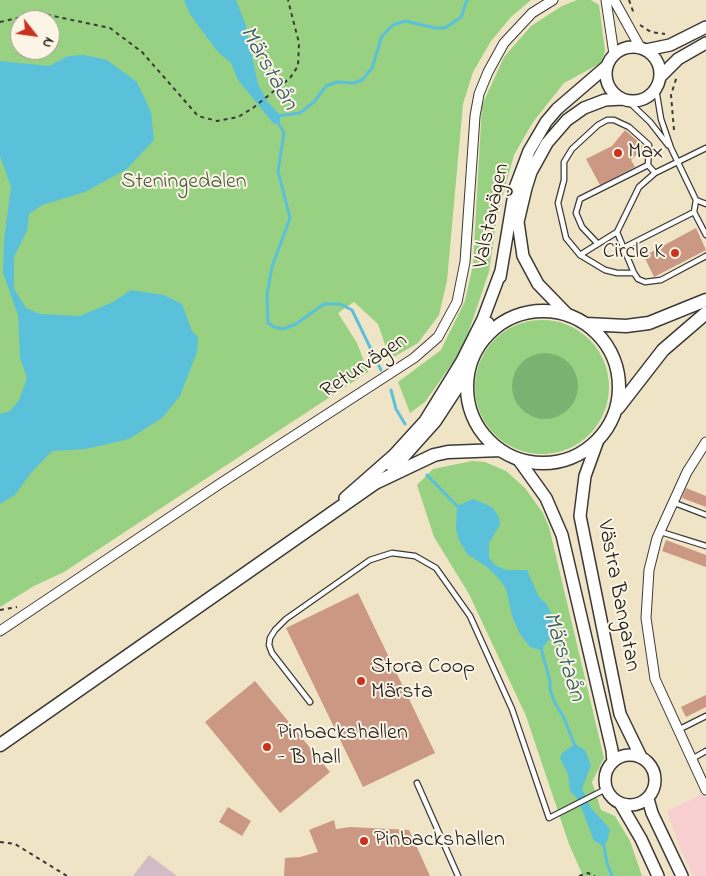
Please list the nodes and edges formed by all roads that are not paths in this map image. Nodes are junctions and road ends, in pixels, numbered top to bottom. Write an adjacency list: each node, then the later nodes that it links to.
1 (554, 0): 46 (street, Returvägen)
2 (606, 0): 7 (street)
3 (614, 0): 6 (street)
4 (706, 27): 6 (street)
5 (706, 44): 9 (street)
6 (643, 49): 7 (street); 9 (street)
7 (614, 54): 8 (street)
8 (607, 66): 11 (street); 27 (street, Valstavägen)
9 (660, 77): 10 (street)
10 (656, 89): 11 (street); 12 (lane)
11 (625, 100): 12 (lane); 31 (street, Valstavägen)
12 (671, 148): 15 (lane)
13 (704, 149): 14 (lane); 15 (lane)
14 (706, 156)
15 (678, 163): 17 (lane); 18 (lane)
16 (648, 165): 17 (lane); 23 (lane); 25 (lane)
17 (656, 173): 21 (lane)
18 (696, 200): 19 (lane); 20 (lane)
19 (706, 204)
20 (694, 212): 22 (lane); 24 (lane)
21 (617, 232): 23 (lane); 24 (lane)
22 (706, 235)
23 (598, 244): 25 (lane)
24 (624, 248): 28 (lane)
25 (580, 255): 28 (lane)
26 (706, 256): 28 (lane)
27 (502, 271): 33 (street, Valstavägen); 43 (street)
28 (634, 273)
29 (706, 300): 32 (main road)
30 (706, 313): 35 (main road)
31 (570, 316): 32 (main road); 33 (main road)
32 (585, 324): 35 (main road)
33 (480, 343): 34 (main road)
34 (469, 370): 38 (main road); 40 (main road)
35 (615, 412): 36 (main road)
36 (598, 440): 39 (main road); 52 (street, Västra Bangatan)
37 (706, 442): 41 (street)
38 (500, 450): 39 (main road); 40 (main road)
39 (518, 459): 54 (street, Västra Bangatan)
40 (375, 483): 43 (main road)
41 (672, 502): 42 (lane); 44 (street)
42 (706, 515)
43 (318, 521): 50 (main road)
44 (659, 531): 45 (lane); 49 (street)
45 (706, 546)
46 (0, 631)
47 (310, 702): 56 (lane)
48 (706, 716): 49 (lane)
49 (678, 731): 53 (street)
50 (0, 745)
51 (706, 751): 53 (lane)
52 (640, 757): 54 (street); 58 (street, Västra Bangatan)
53 (691, 760): 57 (street)
54 (612, 762): 56 (street, Västra Bangatan)
55 (417, 784): 60 (lane)
56 (606, 789): 59 (street)
57 (706, 790)
58 (648, 798): 59 (street); 62 (street)
59 (620, 804): 61 (street)
60 (458, 876)
61 (658, 876)
62 (682, 876)

